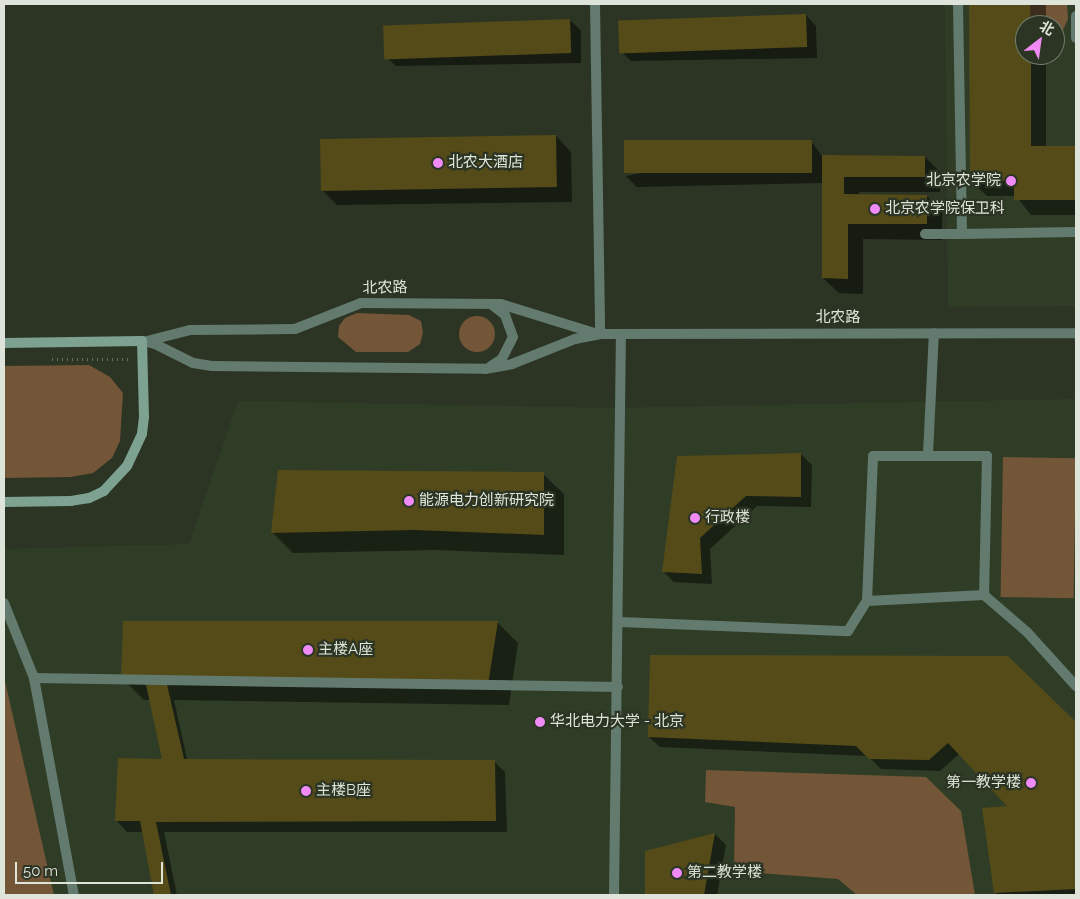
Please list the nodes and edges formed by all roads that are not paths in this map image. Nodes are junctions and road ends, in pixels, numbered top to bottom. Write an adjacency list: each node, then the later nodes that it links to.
1 (595, 4): 11 (street)
2 (958, 4): 7 (street)
3 (1076, 16): 4 (street)
4 (1076, 38)
5 (1076, 232): 7 (street)
6 (924, 234): 7 (street)
7 (962, 234)
8 (483, 302): 11 (street, 北农路); 13 (street, 北农路); 15 (street)
9 (934, 333): 10 (street, 北农路); 12 (street, 北农路); 16 (street)
10 (1076, 333)
11 (600, 334): 12 (street, 北农路); 15 (street, 北农路)
12 (621, 334): 21 (street)
13 (142, 341): 14 (main road, 北农路); 15 (street, 北农路); 17 (main road)
14 (4, 343)
15 (486, 368)
16 (928, 454): 18 (street); 19 (street)
17 (4, 502)
18 (984, 596): 19 (street); 23 (street)
19 (867, 601): 21 (street)
20 (4, 603): 22 (street)
21 (620, 622): 24 (street)
22 (34, 678): 24 (street); 25 (street)
23 (1076, 686)
24 (618, 687): 26 (street)
25 (74, 895)
26 (614, 895)

